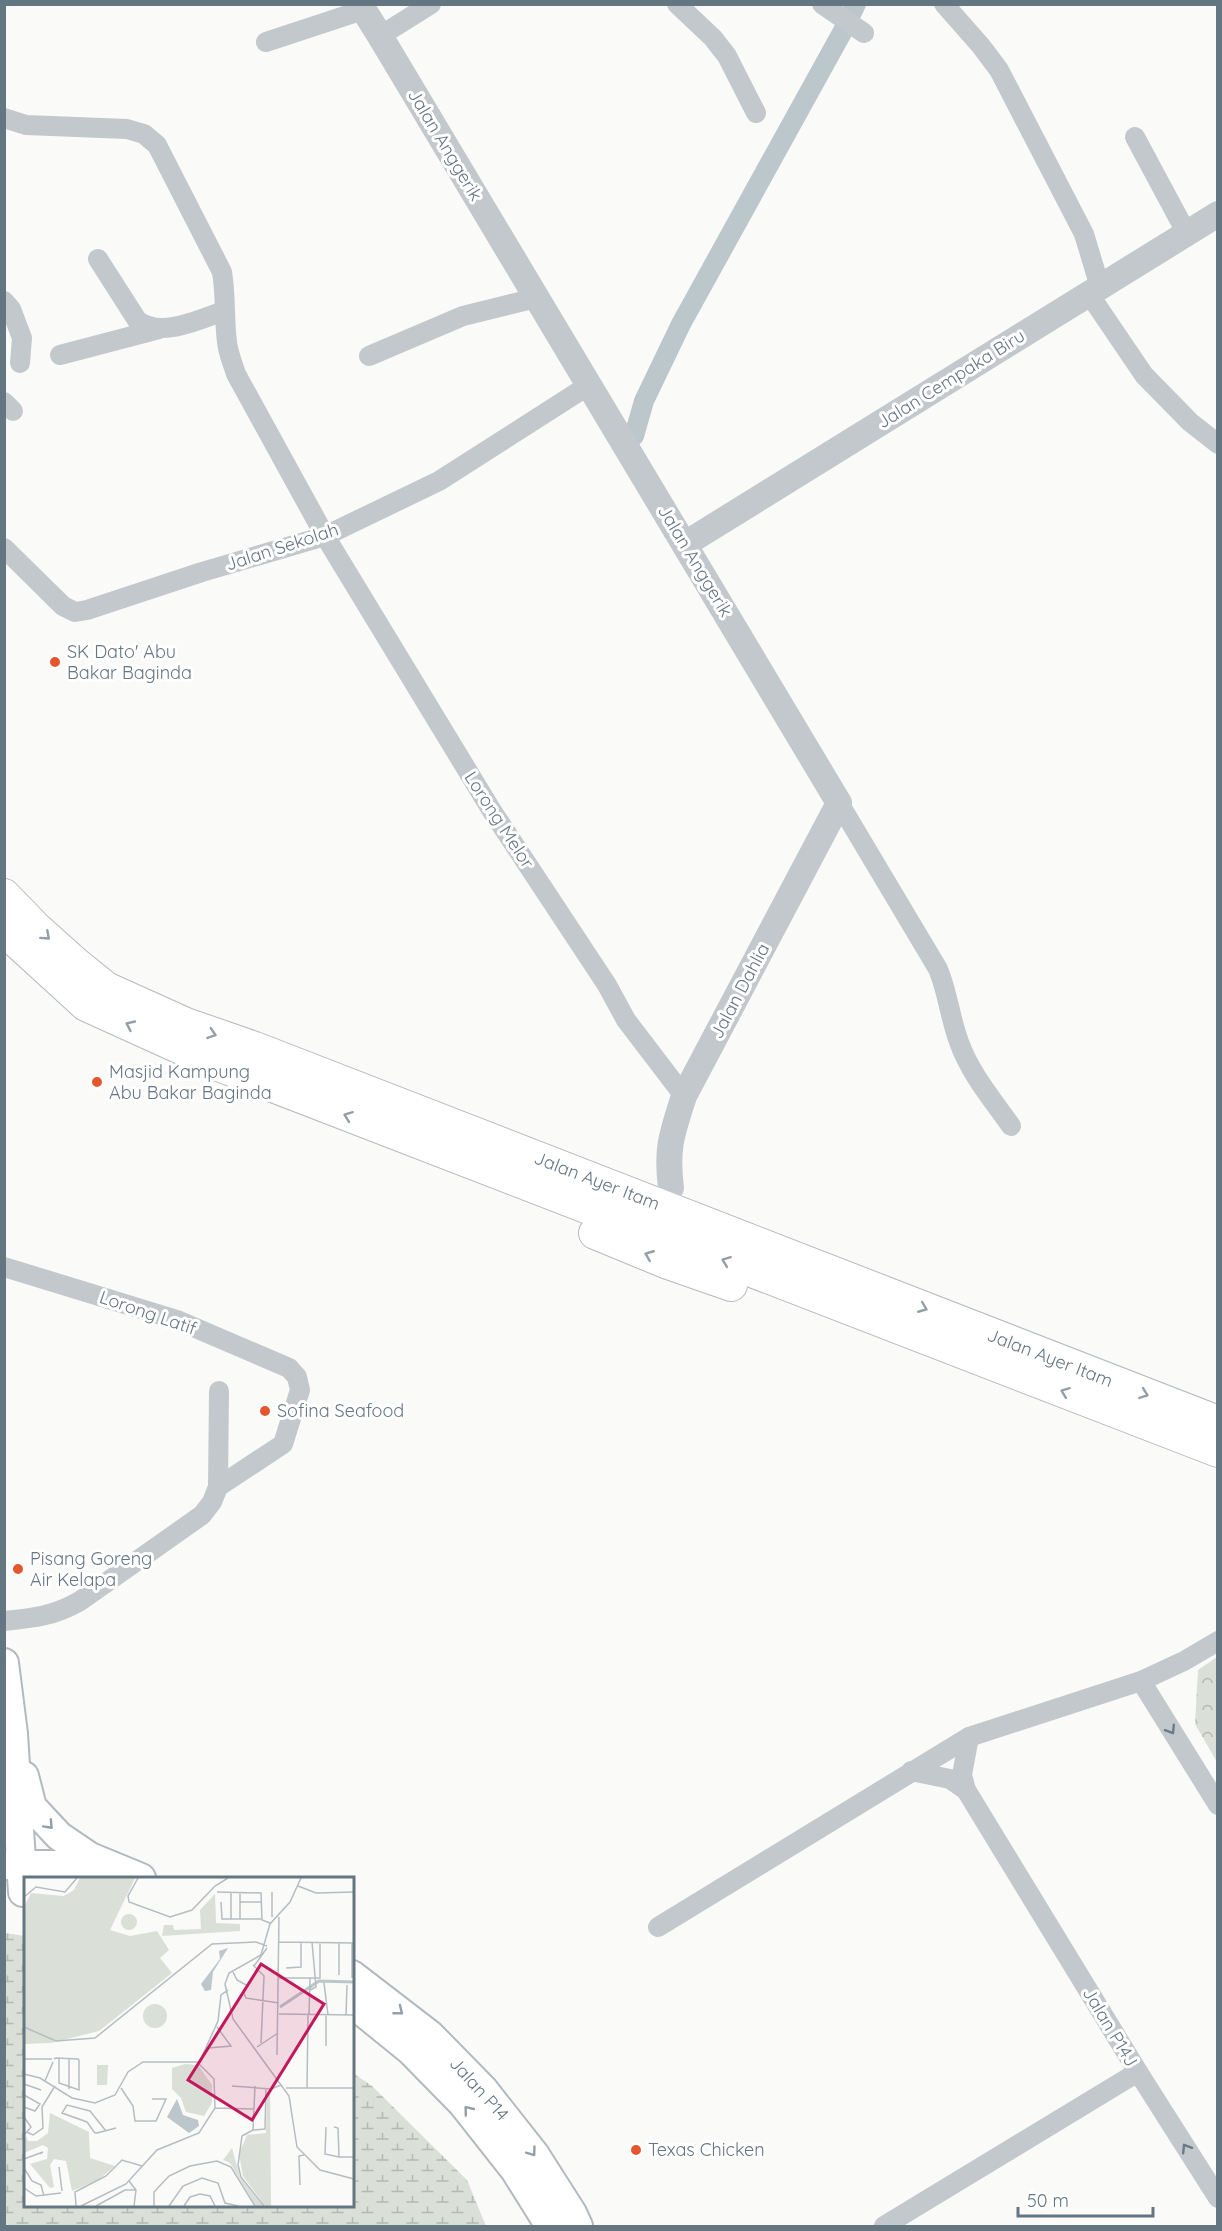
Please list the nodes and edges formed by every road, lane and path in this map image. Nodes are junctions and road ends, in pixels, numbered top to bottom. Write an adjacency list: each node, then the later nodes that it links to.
1 (431, 4): 7 (street)
2 (677, 4): 9 (street)
3 (822, 4): 6 (street)
4 (944, 4): 15 (street)
5 (361, 7): 7 (street, Jalan Anggerik); 8 (street)
6 (854, 27)
7 (380, 36): 16 (street, Jalan Anggerik)
8 (266, 42)
9 (756, 113)
10 (4, 117): 18 (street, Lorong Melor)
11 (1135, 137): 13 (street)
12 (1218, 214): 13 (street, Jalan Cempaka Biru)
13 (1187, 234): 15 (street, Jalan Cempaka Biru)
14 (98, 259): 19 (street)
15 (1095, 290): 24 (street); 26 (street, Jalan Cempaka Biru)
16 (536, 298): 21 (street); 23 (street, Jalan Anggerik)
17 (4, 301): 22 (street)
18 (225, 311): 19 (street); 25 (street, Lorong Melor)
19 (159, 329): 20 (street)
20 (60, 355)
21 (369, 356)
22 (20, 363)
23 (589, 385): 25 (street, Jalan Sekolah); 26 (street, Jalan Anggerik)
24 (1218, 444)
25 (325, 536): 27 (street, Jalan Sekolah); 32 (street, Lorong Melor)
26 (685, 544): 28 (street, Jalan Anggerik)
27 (4, 548)
28 (839, 803): 32 (street, Jalan Dahlia); 33 (street, Jalan Anggerik)
29 (4, 895): 31 (main road, Jalan Ayer Itam, one-way to 31)
30 (4, 930): 39 (main road, Jalan Ayer Itam, one-way to 30)
31 (255, 1048): 34 (main road); 36 (main road, Jalan Ayer Itam)
32 (684, 1096): 34 (street, Jalan Dahlia)
33 (1011, 1126)
34 (671, 1188): 36 (main road)
35 (4, 1267): 40 (street, Lorong Latif)
36 (894, 1296): 38 (main road, Jalan Ayer Itam, one-way to 38)
37 (219, 1391): 40 (street)
38 (1218, 1422)
39 (1218, 1451)
40 (218, 1487): 41 (street)
41 (4, 1621)
42 (1218, 1641): 44 (street)
43 (4, 1663): 45 (main road)
44 (1141, 1680): 46 (street); 49 (street, one-way to 49)
45 (13, 1734): 50 (main road); 52 (main road, one-way to 52)
46 (969, 1737): 47 (street); 48 (street, Jalan P14J)
47 (911, 1771): 48 (street); 54 (street)
48 (966, 1790): 57 (street, Jalan P14J)
49 (1218, 1805)
50 (13, 1864): 51 (main road); 53 (main road)
51 (130, 1877)
52 (139, 1877)
53 (18, 1894)
54 (658, 1927)
55 (354, 1977): 60 (main road, Jalan P14, one-way to 60)
56 (354, 2005): 59 (main road, Jalan P14, one-way to 56)
57 (1138, 2072): 58 (street, one-way to 57); 61 (street, Jalan P14J)
58 (1218, 2198)
59 (550, 2226)
60 (578, 2226)
61 (884, 2226)

